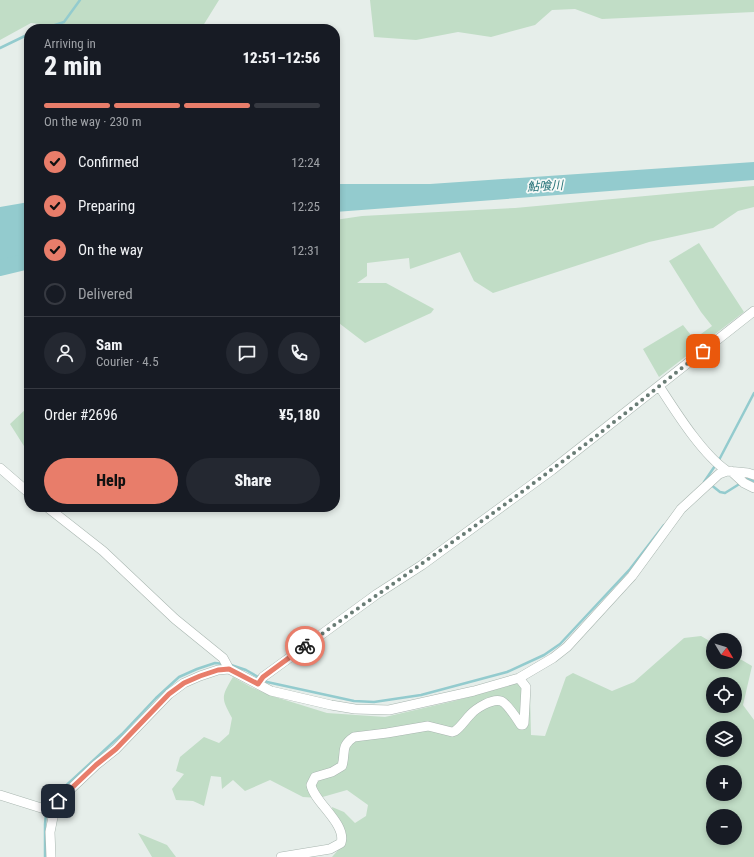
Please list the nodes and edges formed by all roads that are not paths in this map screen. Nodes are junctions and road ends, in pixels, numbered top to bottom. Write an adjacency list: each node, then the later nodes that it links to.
1 (754, 311): 2 (street)
2 (659, 386): 3 (street); 11 (street)
3 (723, 467): 5 (street); 7 (street); 10 (street)
4 (0, 468): 6 (street)
5 (754, 475)
6 (24, 488)
7 (754, 488)
8 (53, 512): 9 (street)
9 (228, 666): 11 (street); 13 (street)
10 (519, 678): 11 (street); 15 (street)
11 (261, 680)
12 (0, 795): 13 (street)
13 (52, 812): 14 (street)
14 (51, 857)
15 (281, 857)

